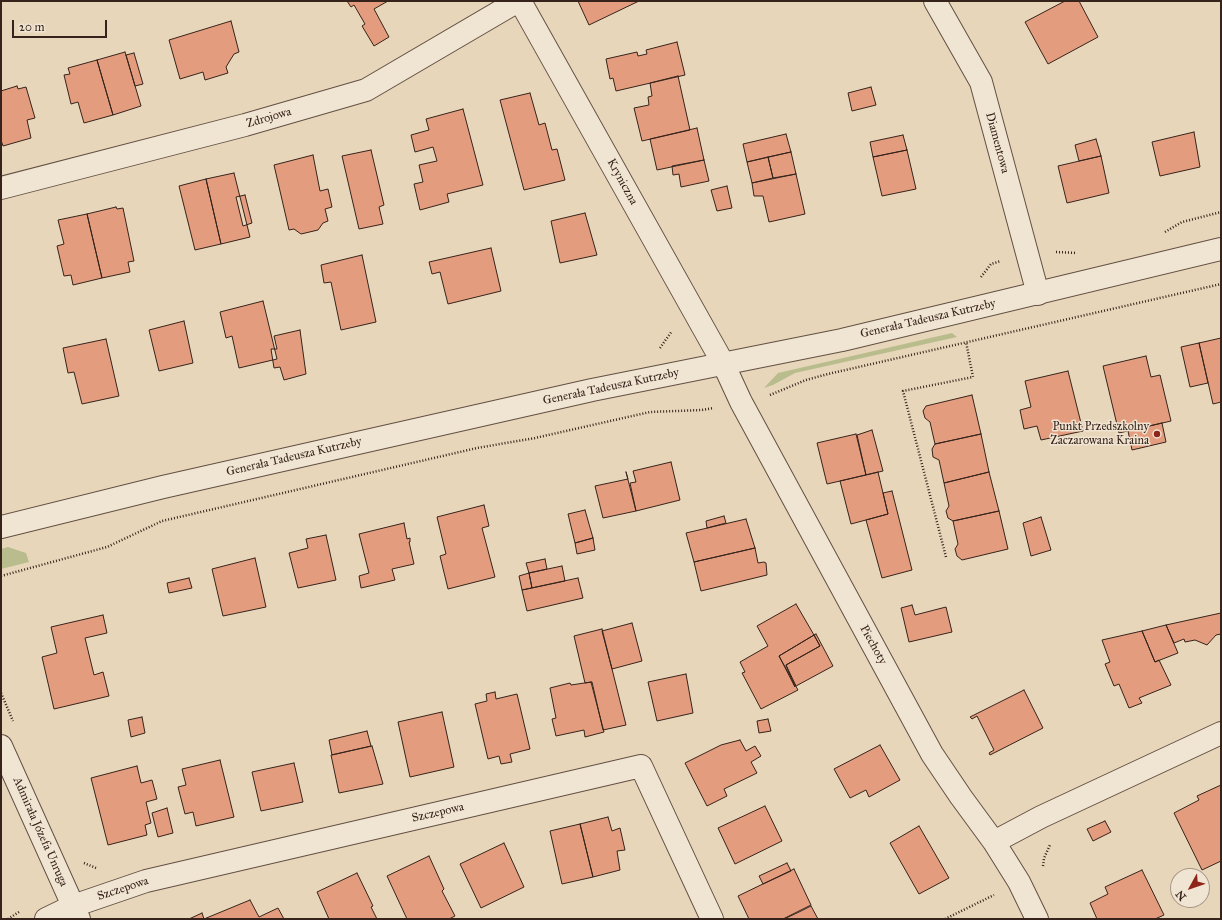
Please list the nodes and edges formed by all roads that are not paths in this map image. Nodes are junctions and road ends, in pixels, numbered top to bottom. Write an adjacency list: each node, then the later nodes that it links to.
1 (519, 1): 3 (street, Zdrojowa); 6 (street, Kryniczna)
2 (935, 1): 5 (street, Diamentowa)
3 (1, 188)
4 (1221, 249): 5 (street, Generała Tadeusza Kutrzeby)
5 (1038, 294): 6 (street, Generała Tadeusza Kutrzeby)
6 (723, 363): 7 (street, Generała Tadeusza Kutrzeby); 10 (street, Piechoty)
7 (1, 527)
8 (1221, 732): 10 (street)
9 (1, 746): 11 (street, Admirała Józefa Unruga)
10 (994, 842): 14 (street, Piechoty)
11 (76, 913): 12 (street); 13 (street, Szczepowa)
12 (46, 919)
13 (712, 919)
14 (1037, 919)

